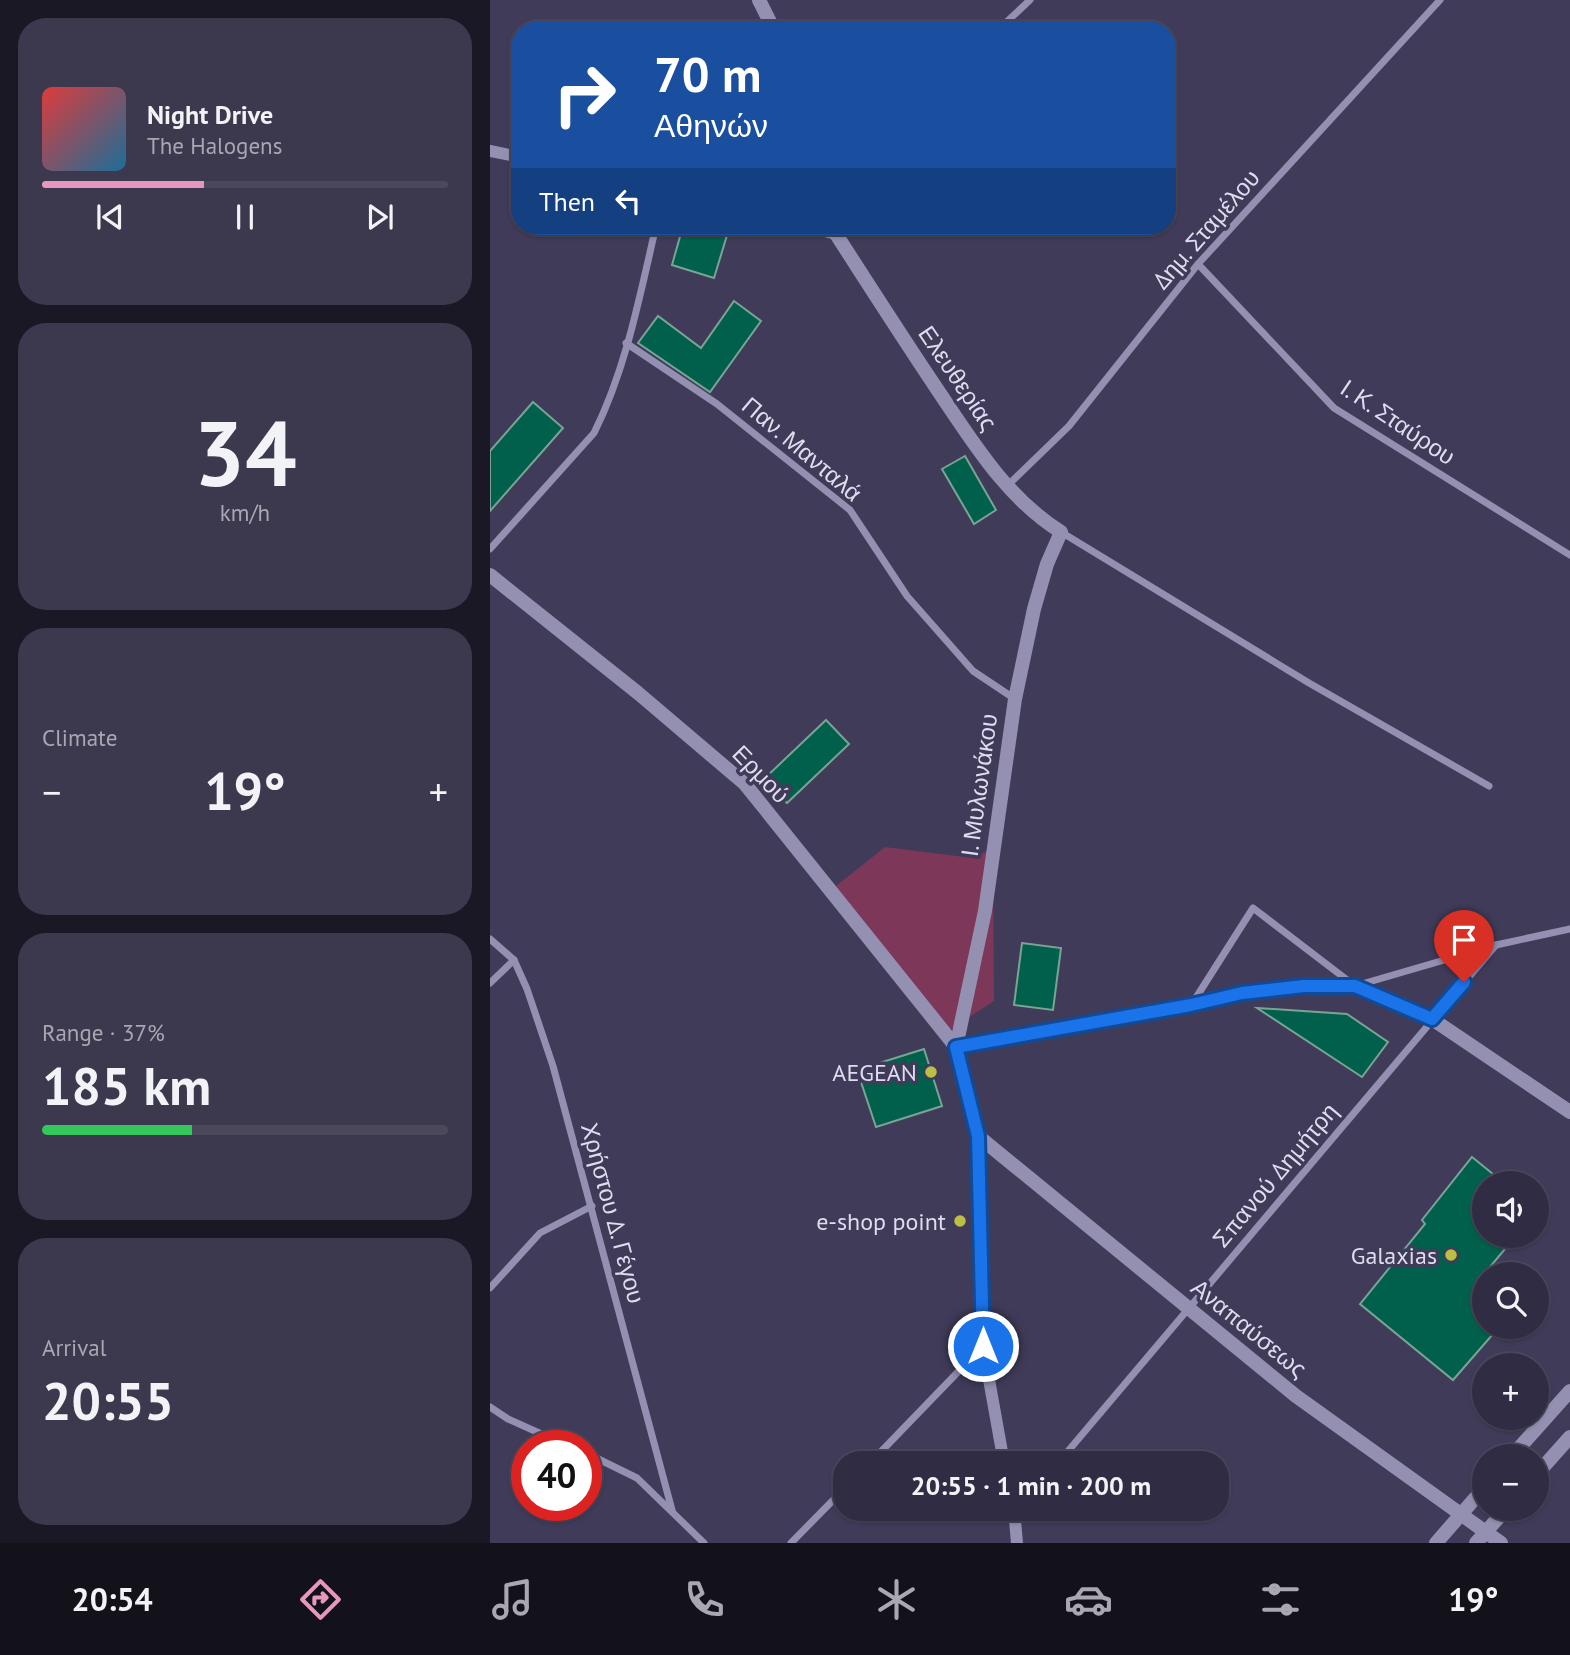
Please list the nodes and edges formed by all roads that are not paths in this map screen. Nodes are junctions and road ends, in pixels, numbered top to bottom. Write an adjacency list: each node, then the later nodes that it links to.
1 (760, 0): 4 (main road)
2 (1030, 0): 5 (street)
3 (1440, 0): 10 (street, Δημ. Σταμέλου)
4 (770, 21)
5 (1008, 21)
6 (490, 151): 7 (street)
7 (511, 155)
8 (654, 235): 11 (street)
9 (839, 235): 12 (main road, Ελευθερίας)
10 (1198, 264): 12 (street, Δημ. Σταμέλου); 15 (street, Ι. Κ. Σταύρου)
11 (626, 343): 14 (street); 17 (street, Παν. Μανταλά)
12 (1006, 486): 13 (main road, Ελευθερίας)
13 (1061, 532): 17 (main road, Ι. Μυλωνάκου); 18 (street)
14 (490, 549)
15 (1570, 555)
16 (490, 575): 27 (main road, Ερμού)
17 (1015, 699): 27 (main road, Ι. Μυλωνάκου)
18 (1489, 786)
19 (1570, 929): 21 (street)
20 (490, 939): 22 (street, Χρήστου Δ. Γέγου)
21 (1496, 944): 24 (street); 26 (street, Σπανού Δημήτρη)
22 (514, 960): 23 (street); 30 (street, Χρήστου Δ. Γέγου)
23 (490, 983)
24 (1355, 986): 25 (main road); 25 (street); 26 (main road)
25 (1191, 1005): 27 (main road)
26 (1432, 1019): 28 (main road); 32 (street, Σπανού Δημήτρη)
27 (956, 1047): 29 (main road)
28 (1570, 1112)
29 (978, 1136): 32 (main road, Αναπαύσεως); 33 (street)
30 (592, 1206): 31 (street); 46 (street, Χρήστου Δ. Γέγου)
31 (490, 1289)
32 (1188, 1307): 41 (street, Σπανού Δημήτρη); 47 (main road, Αναπαύσεως)
33 (983, 1346): 39 (street); 40 (street)
34 (1570, 1391): 38 (main road)
35 (490, 1407): 36 (street)
36 (532, 1430)
37 (1570, 1437): 42 (main road)
38 (1523, 1444)
39 (882, 1451)
40 (1002, 1451)
41 (1068, 1451)
42 (1549, 1460)
43 (602, 1461): 46 (street)
44 (833, 1500): 52 (street)
45 (1472, 1502): 47 (main road)
46 (673, 1510): 51 (street)
47 (1460, 1516): 50 (main road, Αναπαύσεως); 54 (main road)
48 (1016, 1521): 53 (street)
49 (1496, 1521): 50 (main road)
50 (1481, 1538): 55 (main road, Αναπαύσεως)
51 (705, 1543)
52 (791, 1543)
53 (1017, 1543)
54 (1436, 1543)
55 (1501, 1543)

